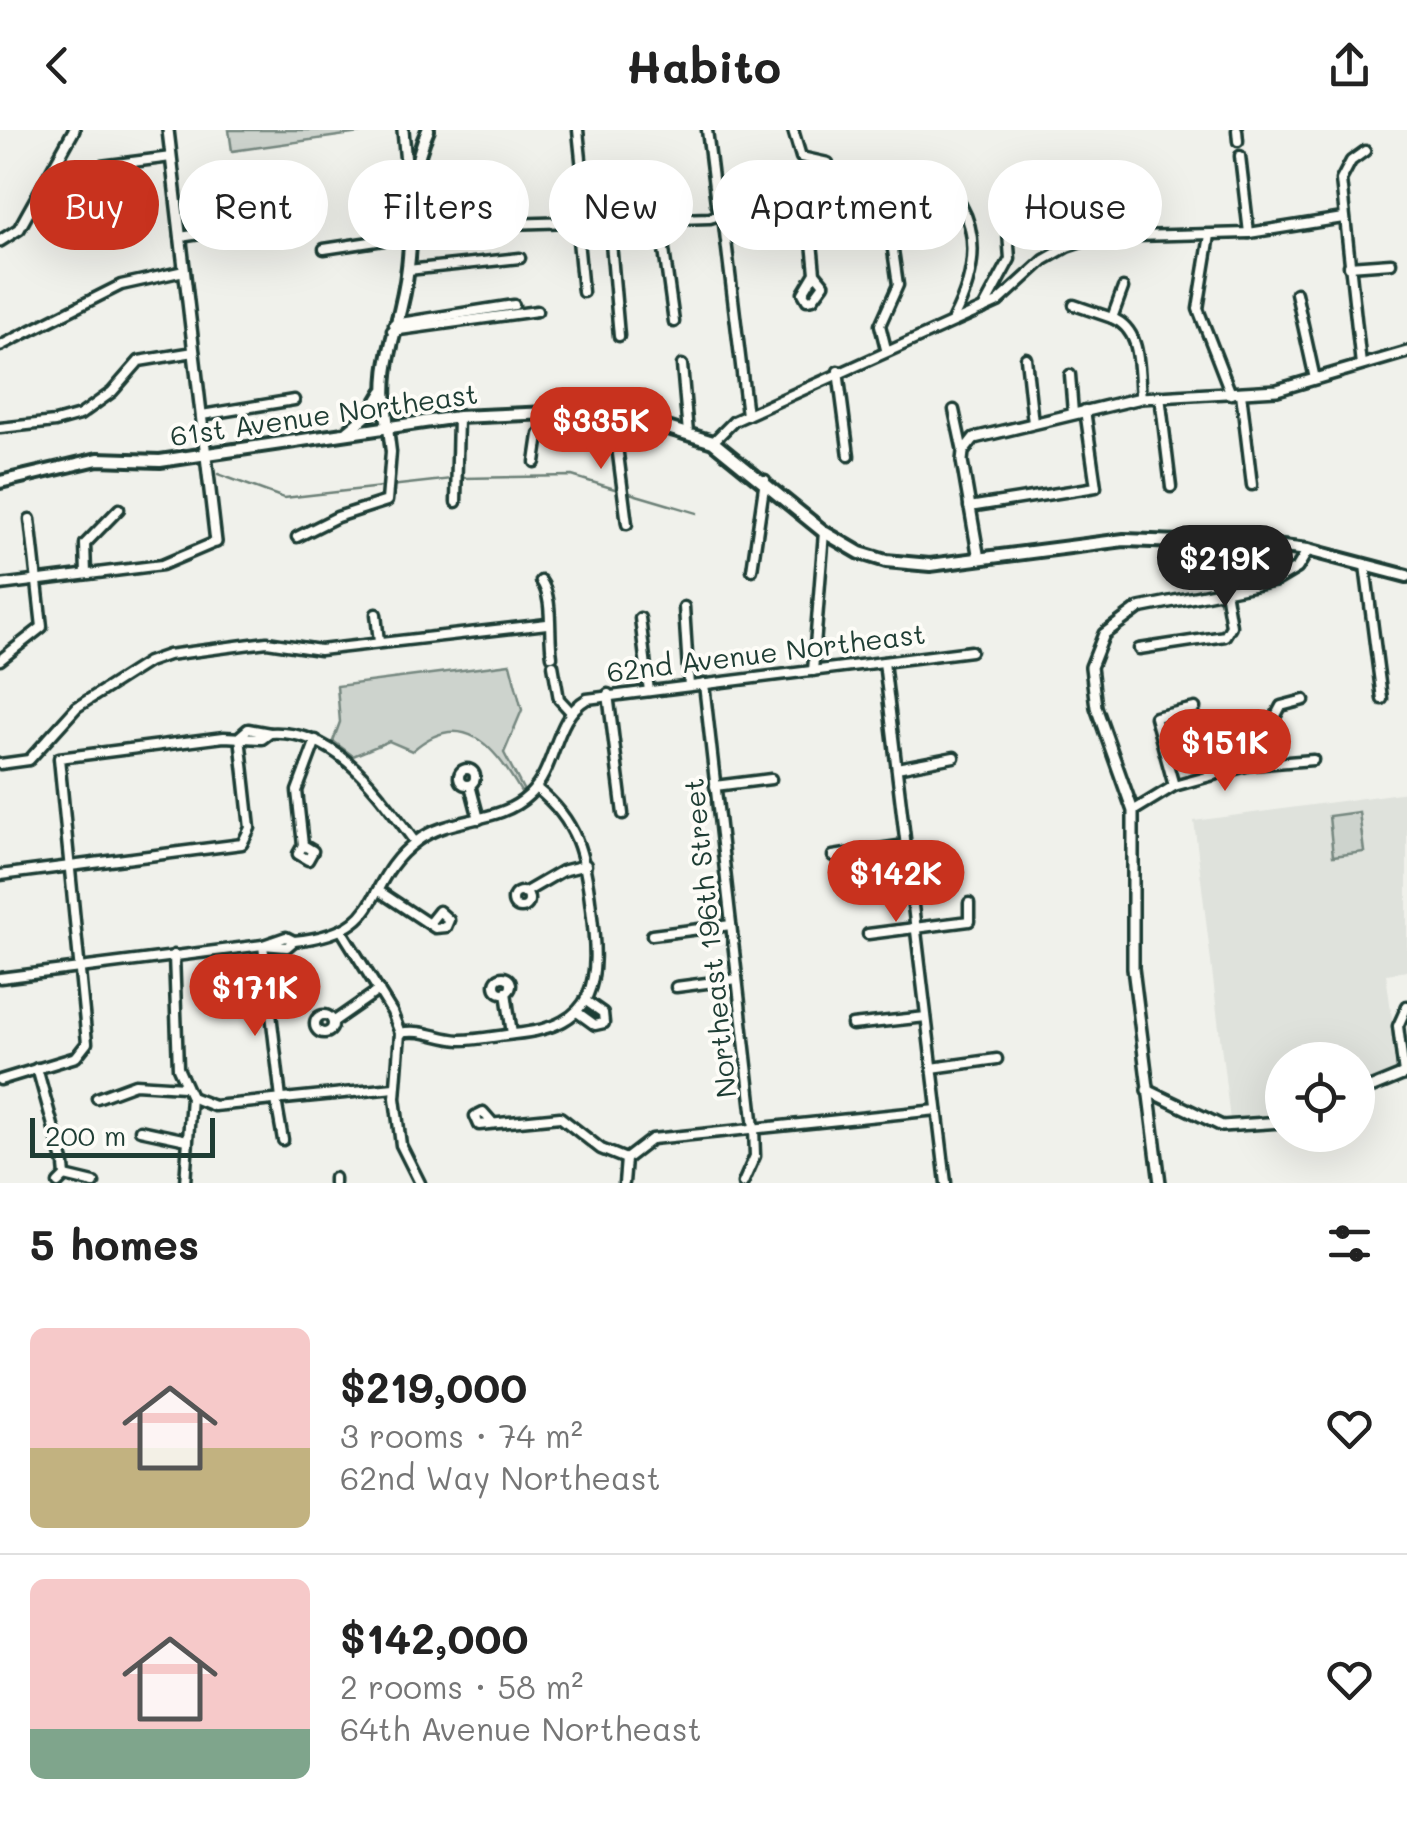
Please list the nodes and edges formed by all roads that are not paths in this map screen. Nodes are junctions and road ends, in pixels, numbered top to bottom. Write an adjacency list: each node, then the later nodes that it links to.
1 (74, 130): 24 (street)
2 (168, 130): 12 (street)
3 (578, 130): 16 (street)
4 (707, 130): 18 (street)
5 (792, 130): 17 (street)
6 (1237, 130): 9 (street)
7 (403, 132): 8 (street); 14 (street)
8 (427, 132): 15 (main road)
9 (1238, 141)
10 (1365, 151): 19 (street)
11 (1240, 156): 22 (street)
12 (171, 157): 13 (street); 20 (street)
13 (147, 160)
14 (406, 160)
15 (419, 160)
16 (581, 160)
17 (814, 160)
18 (713, 166)
19 (1343, 218): 22 (street); 36 (street)
20 (179, 228)
21 (968, 231): 48 (street)
22 (1249, 233): 23 (street)
23 (1210, 235): 45 (street); 63 (street)
24 (0, 241)
25 (182, 250): 38 (street)
26 (409, 250): 37 (main road)
27 (579, 250): 41 (street)
28 (612, 250): 51 (street)
29 (664, 250): 49 (street)
30 (726, 250): 72 (street)
31 (813, 250): 39 (street)
32 (893, 250): 53 (street)
33 (1009, 250): 45 (street)
34 (520, 258): 37 (street)
35 (1391, 263): 36 (street)
36 (1349, 266): 58 (street)
37 (408, 270): 50 (main road)
38 (184, 271): 52 (street); 54 (street)
39 (815, 273)
40 (1123, 288): 47 (street)
41 (583, 292)
42 (1296, 293): 61 (street)
43 (1074, 304): 47 (street)
44 (514, 305): 50 (street)
45 (983, 309): 48 (street)
46 (537, 311): 50 (street)
47 (1112, 318): 65 (street)
48 (952, 321): 53 (street)
49 (674, 322)
50 (393, 328): 62 (main road)
51 (619, 336)
52 (0, 346)
53 (886, 349): 59 (street)
54 (194, 352): 73 (street); 76 (street)
55 (1407, 352): 58 (street)
56 (1026, 358): 75 (street)
57 (682, 365): 78 (street)
58 (1361, 365): 61 (street)
59 (838, 371): 72 (street); 83 (street)
60 (1070, 375): 70 (street)
61 (1315, 378): 63 (street)
62 (383, 391): 77 (main road); 79 (main road)
63 (1236, 394): 64 (street); 87 (street)
64 (1160, 396): 65 (street); 88 (street)
65 (1141, 398): 68 (street)
66 (294, 400): 73 (street)
67 (954, 410): 81 (street)
68 (1085, 410): 70 (street); 90 (street)
69 (552, 412): 71 (main road, 61st Avenue Northeast); 74 (main road, 61st Avenue Northeast); 84 (street)
70 (1073, 413): 75 (street)
71 (613, 415): 78 (main road, 61st Avenue Northeast); 93 (street)
72 (747, 415): 80 (street)
73 (202, 416): 82 (street)
74 (458, 417): 77 (main road, 61st Avenue Northeast); 89 (street)
75 (1033, 423): 81 (street)
76 (0, 428)
77 (388, 428): 79 (main road, 61st Avenue Northeast); 95 (street)
78 (688, 433): 80 (main road, 61st Avenue Northeast)
79 (343, 434): 82 (main road, 61st Avenue Northeast)
80 (713, 442): 85 (main road, 61st Avenue Northeast)
81 (963, 452): 90 (street)
82 (206, 454): 86 (main road, 61st Avenue Northeast); 96 (street)
83 (848, 456)
84 (536, 462)
85 (764, 480): 94 (main road, 61st Avenue Northeast); 100 (street)
86 (0, 482)
87 (1252, 485)
88 (1171, 487)
89 (456, 502)
90 (969, 507): 98 (street)
91 (119, 509): 101 (street)
92 (30, 519): 103 (street)
93 (627, 524)
94 (824, 532): 98 (main road, 61st Avenue Northeast); 116 (street)
95 (297, 536)
96 (216, 542): 101 (street)
97 (1308, 550): 98 (main road, 61st Avenue Northeast); 99 (main road, 61st Avenue Northeast); 106 (street)
98 (979, 560)
99 (1365, 565): 102 (main road, 61st Avenue Northeast); 121 (street)
100 (752, 570)
101 (86, 574): 103 (street)
102 (1407, 576)
103 (37, 581): 105 (street); 114 (street)
104 (541, 581): 110 (street)
105 (0, 585)
106 (1226, 590): 112 (street); 137 (street)
107 (684, 607): 118 (street)
108 (376, 614): 111 (street)
109 (640, 618): 119 (street)
110 (547, 624): 111 (street); 124 (street)
111 (379, 642): 129 (street)
112 (1138, 649)
113 (971, 652): 115 (street, 62nd Avenue Northeast)
114 (0, 660)
115 (884, 662): 116 (street, 62nd Avenue Northeast); 131 (street)
116 (813, 670): 117 (street, 62nd Avenue Northeast)
117 (704, 684): 118 (street, 62nd Avenue Northeast); 134 (street, Northeast 196th Street)
118 (689, 686): 119 (street, 62nd Avenue Northeast)
119 (649, 691): 120 (street, 62nd Avenue Northeast)
120 (608, 694): 124 (street, 62nd Avenue Northeast); 138 (street)
121 (1382, 699)
122 (1304, 700): 130 (street)
123 (1195, 708): 135 (street)
124 (571, 712): 136 (street)
125 (240, 736): 126 (street); 145 (street); 145 (street)
126 (316, 740): 140 (street); 141 (street)
127 (954, 758): 131 (street)
128 (1313, 760): 130 (street)
129 (0, 764)
130 (1250, 765): 135 (street)
131 (897, 768): 142 (street)
132 (771, 779): 134 (street)
133 (470, 785): 139 (street)
134 (715, 786): 151 (street, Northeast 196th Street)
135 (1174, 786): 137 (street)
136 (536, 788): 139 (street); 144 (street)
137 (1133, 811): 180 (street)
138 (623, 814)
139 (479, 818): 140 (street)
140 (415, 842): 147 (street)
141 (303, 845)
142 (905, 845): 143 (street); 152 (street)
143 (832, 856)
144 (586, 865): 148 (street); 164 (street)
145 (69, 866): 146 (street); 158 (street)
146 (0, 876)
147 (379, 891): 150 (street); 153 (street)
148 (524, 893)
149 (969, 903): 152 (street)
150 (431, 921)
151 (731, 925): 155 (street); 160 (street, Northeast 196th Street)
152 (915, 928): 154 (street); 167 (street)
153 (342, 933): 156 (street); 162 (street)
154 (868, 934)
155 (652, 935)
156 (264, 944): 157 (street); 183 (street)
157 (174, 955): 158 (street); 178 (street)
158 (80, 966): 159 (street); 173 (street)
159 (0, 978)
160 (738, 979): 161 (street); 187 (street, Northeast 196th Street)
161 (676, 987)
162 (379, 990): 168 (street); 170 (street)
163 (506, 992): 171 (street)
164 (586, 1000): 166 (street); 166 (street)
165 (1407, 1006): 175 (street)
166 (577, 1012): 171 (street)
167 (926, 1017): 169 (street); 174 (street)
168 (333, 1022)
169 (852, 1025)
170 (400, 1033): 171 (street); 179 (street)
171 (512, 1034)
172 (997, 1059): 174 (street)
173 (37, 1068): 176 (street); 192 (street)
174 (932, 1068): 184 (street)
175 (1406, 1074): 177 (street)
176 (0, 1080)
177 (1375, 1086)
178 (184, 1087): 181 (street); 182 (street)
179 (394, 1088): 183 (street); 195 (street)
180 (1146, 1090): 186 (street); 199 (street)
181 (191, 1097): 183 (street); 189 (street)
182 (97, 1098)
183 (279, 1099): 190 (street)
184 (938, 1110): 187 (street); 198 (street)
185 (491, 1122): 191 (street)
186 (1265, 1123)
187 (754, 1128): 191 (street); 197 (street, Northeast 196th Street)
188 (140, 1130): 189 (street)
189 (187, 1140): 194 (street)
190 (283, 1140)
191 (626, 1158): 196 (street)
192 (61, 1179): 193 (street)
193 (94, 1183)
194 (185, 1183)
195 (420, 1183)
196 (624, 1183)
197 (743, 1183)
198 (946, 1183)
199 (1160, 1183)

